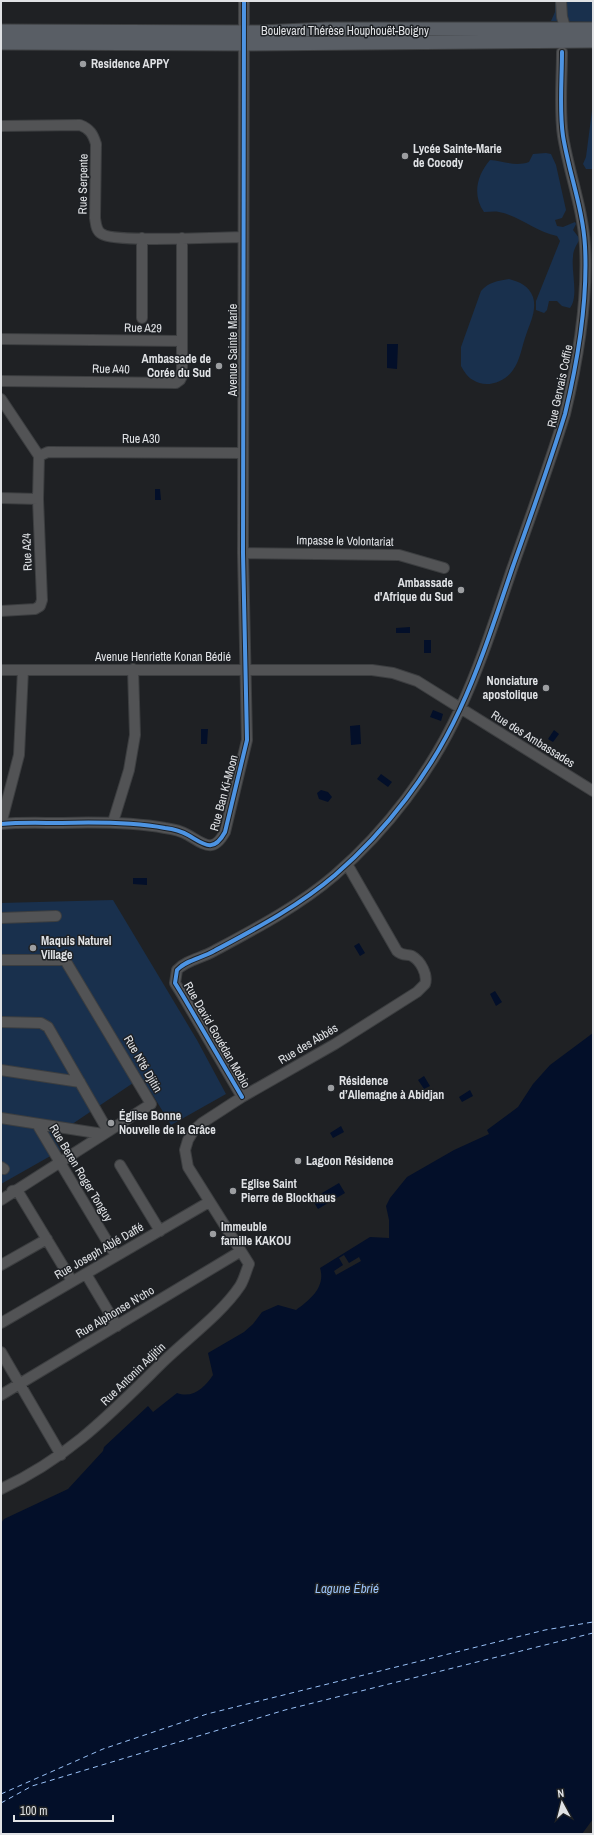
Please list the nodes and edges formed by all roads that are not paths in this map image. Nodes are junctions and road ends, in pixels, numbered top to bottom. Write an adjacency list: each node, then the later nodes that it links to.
1 (244, 1): 6 (street, Avenue Sainte Marie)
2 (562, 1): 5 (street, Rue Gervais Coffie)
3 (593, 29): 5 (main road, Boulevard Thérèse Houphouët-Boigny)
4 (1, 31): 6 (main road, Boulevard Thérèse Houphouët-Boigny)
5 (561, 35): 6 (main road, Boulevard Thérèse Houphouët-Boigny); 7 (main road, Boulevard Thérèse Houphouët-Boigny); 29 (street, Rue Gervais Coffie)
6 (244, 37): 8 (main road, Boulevard Thérèse Houphouët-Boigny); 10 (street, Avenue Sainte Marie)
7 (593, 42)
8 (1, 43)
9 (1, 126): 11 (street, Rue Serpente)
10 (243, 237): 12 (street, Rue Serpente); 18 (street, Avenue Sainte Marie)
11 (142, 238): 12 (street, Rue Serpente); 13 (street)
12 (182, 238): 15 (street)
13 (142, 318)
14 (1, 339): 15 (street, Rue A29)
15 (182, 341): 16 (street, Rue A40)
16 (1, 381)
17 (1, 399): 19 (street)
18 (243, 453): 19 (street, Rue A30); 22 (street, Avenue Sainte Marie)
19 (39, 456): 21 (street, Rue A24)
20 (1, 498): 21 (street)
21 (38, 499): 24 (street, Rue A24)
22 (243, 553): 23 (street, Impasse le Volontariat); 28 (street, Avenue Sainte Marie)
23 (444, 568)
24 (1, 611)
25 (1, 670): 26 (street, Avenue Henriette Konan Bédié)
26 (23, 670): 27 (street, Avenue Henriette Konan Bédié); 32 (street)
27 (133, 670): 28 (street, Avenue Henriette Konan Bédié); 31 (street)
28 (245, 670): 29 (street, Avenue Henriette Konan Bédié); 31 (street, Rue Ban Ki-Moon)
29 (460, 709): 30 (street, Rue des Ambassades); 33 (street, Rue David Gouédan Mobio)
30 (593, 791)
31 (113, 822): 32 (street, Rue Ban Ki-Moon)
32 (1, 824)
33 (347, 864): 40 (street, Rue David Gouédan Mobio); 40 (street, Rue des Abbés)
34 (56, 916): 35 (street)
35 (1, 918)
36 (1, 960): 43 (street, Rue N'té Djitin)
37 (1, 1022): 39 (street)
38 (1, 1070): 39 (street)
39 (80, 1082): 43 (street)
40 (242, 1097): 49 (street, Rue des Abbés)
41 (1, 1118): 42 (street)
42 (37, 1124): 43 (street); 44 (street, Rue Beren Roger Tonguy)
43 (106, 1132): 44 (street, Rue N'té Djitin)
44 (61, 1162): 46 (street, Rue N'té Djitin); 53 (street, Rue Beren Roger Tonguy)
45 (120, 1165): 50 (street)
46 (17, 1190): 47 (street); 48 (street, Rue N'té Djitin); 51 (street)
47 (1, 1194)
48 (1, 1200)
49 (209, 1202): 50 (street, Rue Joseph Ablé Daffé); 52 (street, Rue des Abbés)
50 (160, 1231): 53 (street, Rue Joseph Ablé Daffé)
51 (47, 1239): 54 (street); 56 (street)
52 (241, 1251): 58 (street, Rue Alphonse N'cho); 62 (street, Rue Antonin Adjitin)
53 (116, 1256): 55 (street, Rue Joseph Ablé Daffé)
54 (1, 1265)
55 (86, 1274): 56 (street, Rue Joseph Ablé Daffé); 58 (street)
56 (72, 1282): 57 (street, Rue Joseph Ablé Daffé)
57 (1, 1323)
58 (117, 1326): 60 (street, Rue Alphonse N'cho)
59 (1, 1352): 60 (street)
60 (19, 1384): 61 (street, Rue Alphonse N'cho); 62 (street)
61 (1, 1395)
62 (61, 1455): 63 (street, Rue Antonin Adjitin)
63 (1, 1489)

